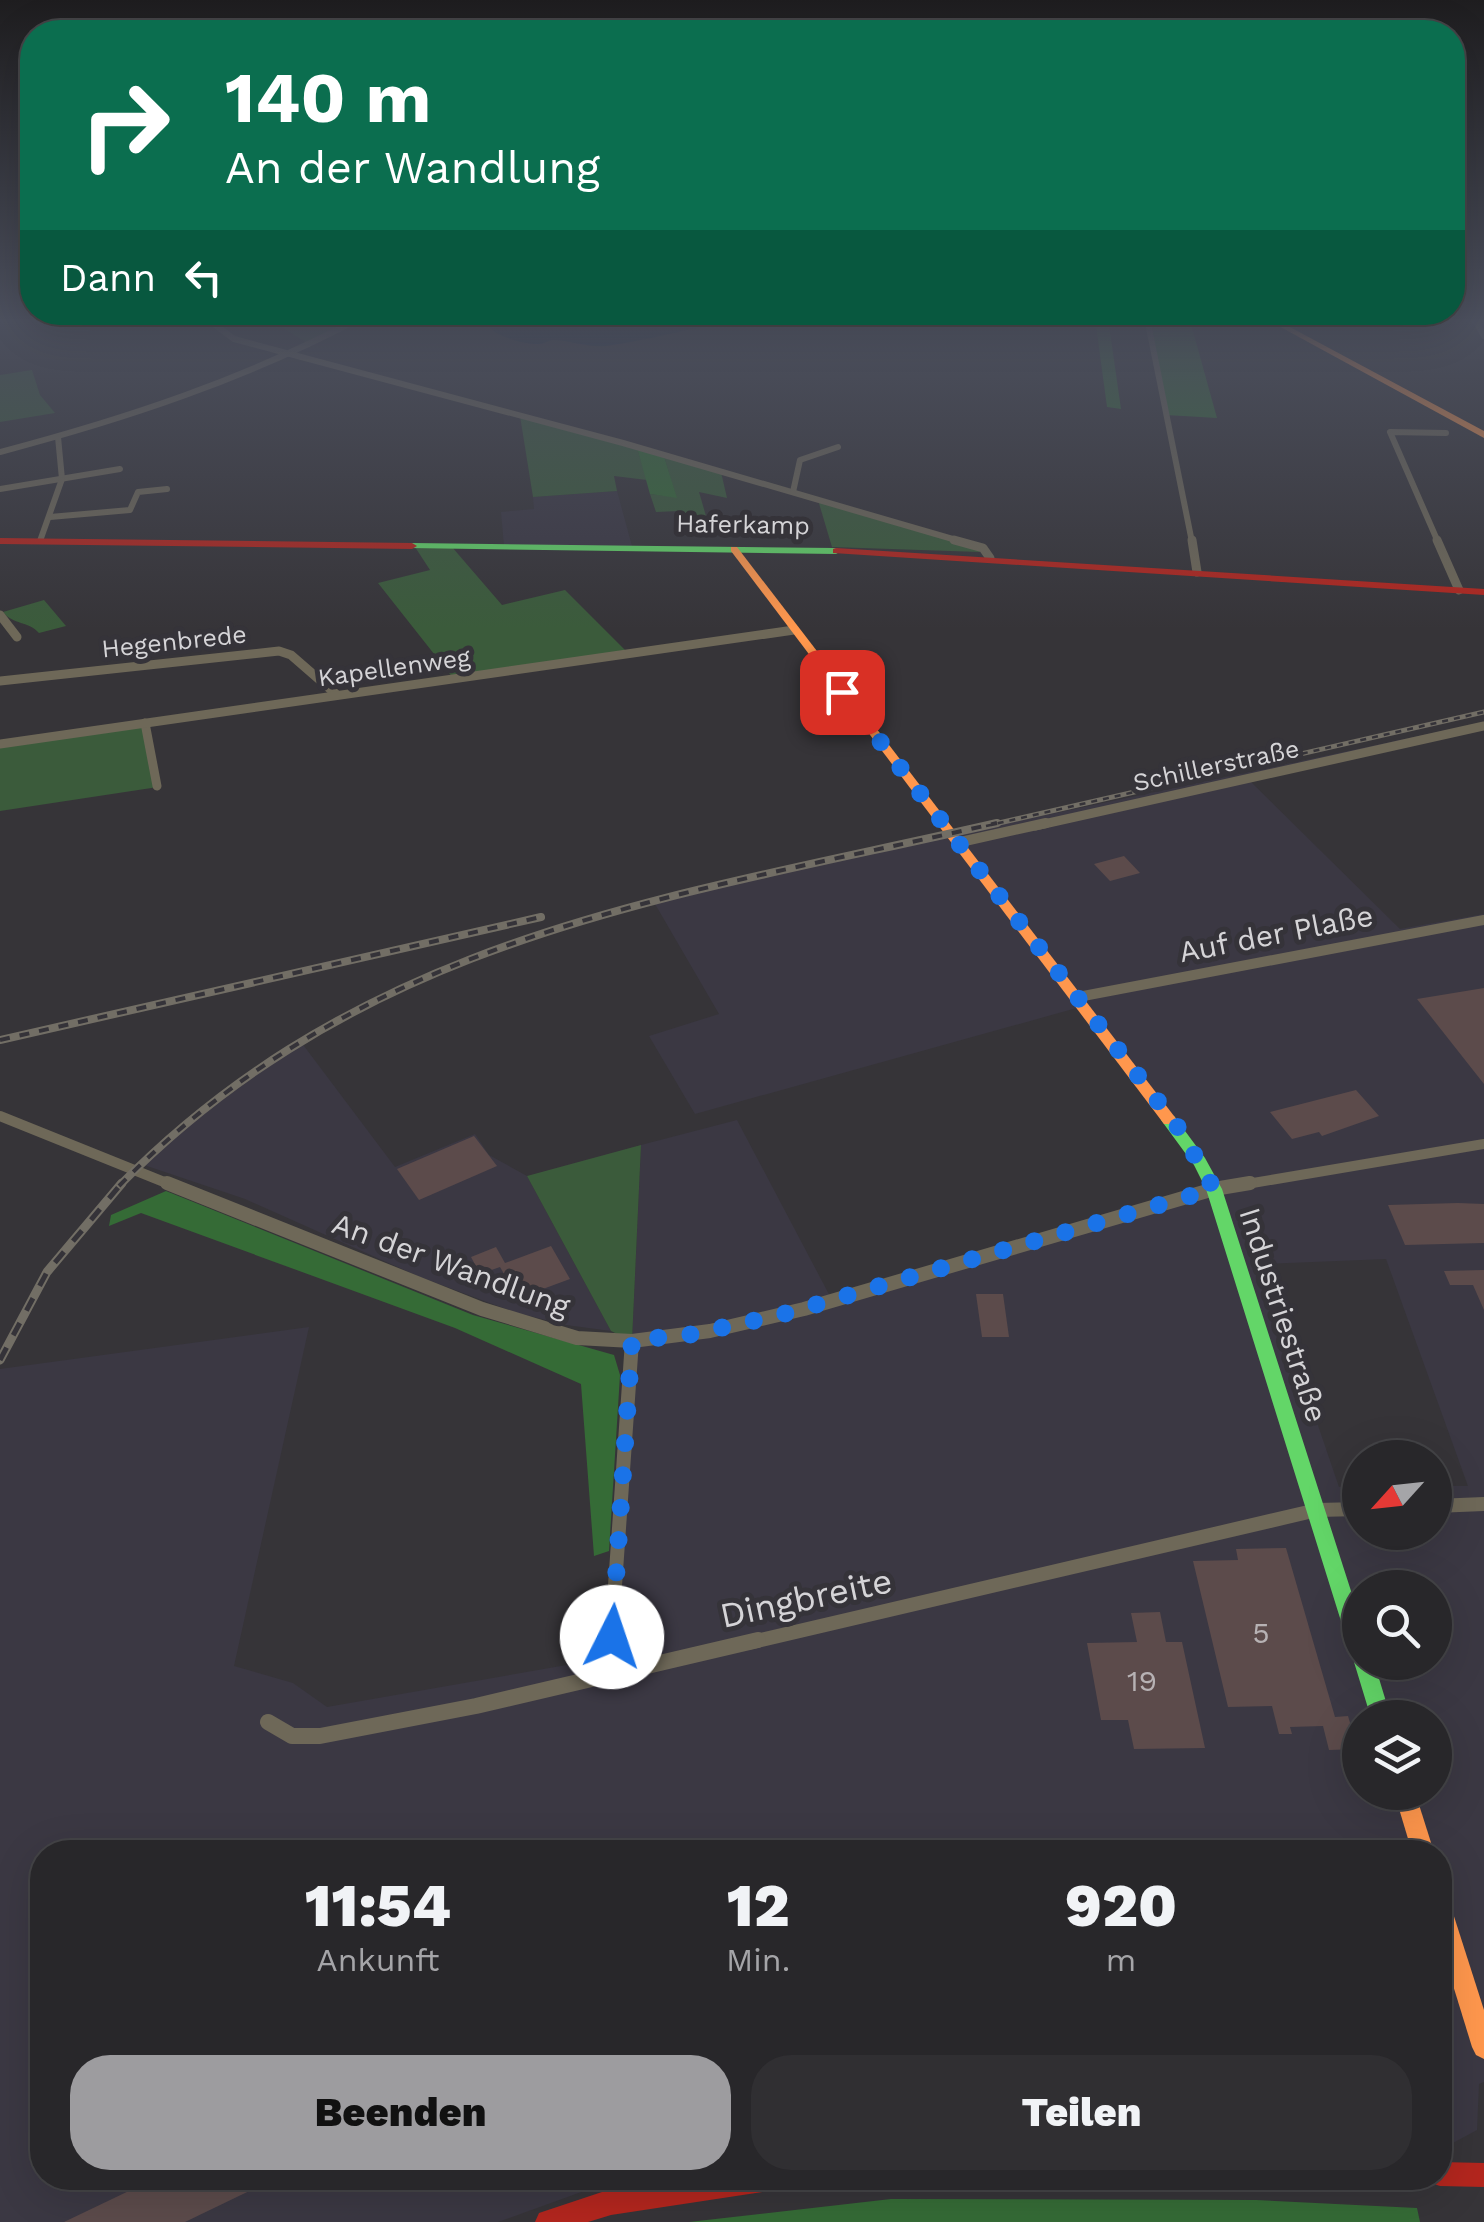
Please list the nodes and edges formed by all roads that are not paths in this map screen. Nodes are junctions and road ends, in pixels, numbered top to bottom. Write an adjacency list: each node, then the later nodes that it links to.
1 (116, 422): 7 (street)
2 (535, 422): 14 (street)
3 (1169, 422): 20 (street)
4 (1458, 422): 6 (street)
5 (1446, 433): 21 (street)
6 (1484, 436)
7 (58, 437): 9 (street); 11 (street)
8 (838, 448): 14 (street)
9 (0, 452)
10 (120, 469): 11 (street)
11 (62, 479): 12 (street); 15 (street)
12 (0, 489)
13 (167, 489): 15 (street)
14 (793, 492): 19 (street)
15 (50, 517): 16 (street)
16 (40, 540): 17 (street, Haferkamp); 18 (street, Haferkamp)
17 (0, 541)
18 (734, 549): 19 (street, Haferkamp); 24 (street, Industriestraße)
19 (990, 558): 20 (street, Haferkamp)
20 (1197, 572): 21 (street, Haferkamp)
21 (1459, 590): 22 (street, Haferkamp)
22 (1484, 592)
23 (0, 615): 25 (street)
24 (794, 630): 27 (street, Kapellenweg); 32 (street, Industriestraße)
25 (17, 637)
26 (0, 680): 27 (street, Hegenbrede)
27 (337, 696): 28 (street, Kapellenweg)
28 (146, 724): 30 (street, Kapellenweg); 31 (street)
29 (1484, 726): 32 (street, Schillerstraße)
30 (0, 744)
31 (158, 786)
32 (956, 843): 34 (street, Industriestraße)
33 (1484, 920): 34 (street, Auf der Plaße)
34 (1078, 997): 37 (street, Industriestraße)
35 (0, 1116): 38 (street, An der Wandlung)
36 (1484, 1144): 37 (street, An der Wandlung)
37 (1214, 1189): 38 (street, An der Wandlung); 42 (street, Industriestraße)
38 (632, 1340): 44 (street)
39 (1484, 1504): 40 (street)
40 (1452, 1505)
41 (1342, 1509): 42 (street, Dingbreite)
42 (1316, 1510): 43 (street, Industriestraße); 44 (street, Dingbreite)
43 (1342, 1593)
44 (609, 1674): 45 (street, Dingbreite)
45 (268, 1722)
46 (1410, 1810): 47 (street)
47 (1419, 1840)
48 (1452, 1944): 49 (street)
49 (1484, 2047)
50 (1452, 2174): 51 (street)
51 (1484, 2175)
52 (694, 2190): 53 (street)
53 (548, 2222)

